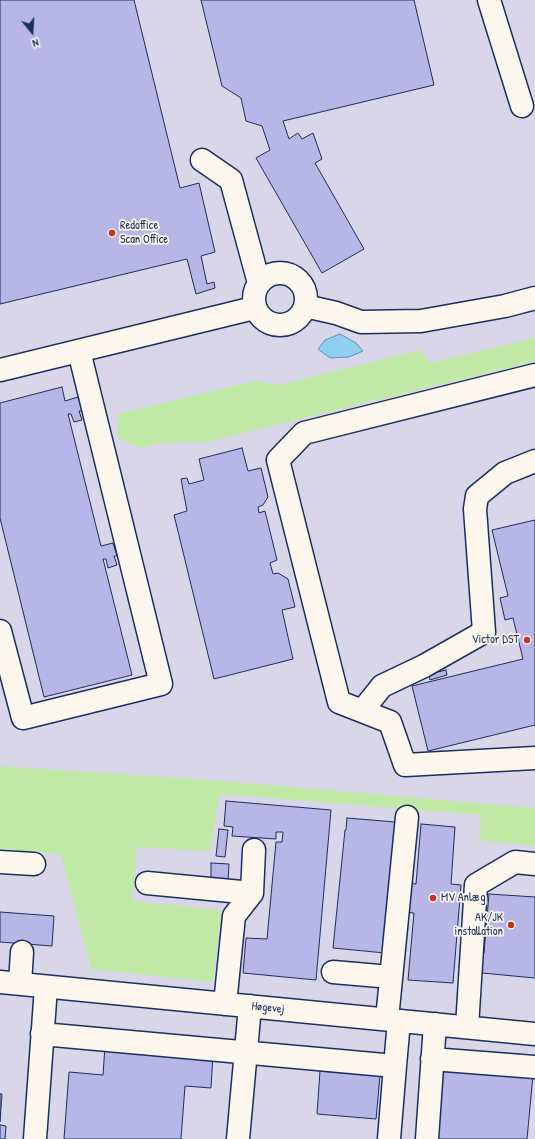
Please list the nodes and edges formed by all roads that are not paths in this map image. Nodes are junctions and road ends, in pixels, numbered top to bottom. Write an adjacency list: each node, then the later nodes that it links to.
1 (489, 0): 2 (street)
2 (522, 106)
3 (202, 160): 4 (street)
4 (259, 283): 6 (street); 7 (street)
5 (535, 298): 6 (street)
6 (305, 306): 7 (street)
7 (254, 308): 8 (street)
8 (78, 351): 9 (street); 12 (street)
9 (0, 370)
10 (535, 375): 13 (street)
11 (535, 461): 13 (street)
12 (0, 631)
13 (362, 711): 14 (street)
14 (535, 758)
15 (407, 817): 24 (street)
16 (254, 850): 21 (street)
17 (0, 862): 18 (street)
18 (34, 864)
19 (535, 864): 31 (street)
20 (147, 883): 21 (street)
21 (252, 892): 27 (street)
22 (22, 952): 25 (street)
23 (333, 972): 24 (street)
24 (391, 977): 29 (street)
25 (10, 983): 26 (street, Høgevej)
26 (46, 987): 27 (street, Høgevej); 32 (street)
27 (225, 1004): 28 (street, Høgevej)
28 (250, 1006): 29 (street, Høgevej); 34 (street)
29 (393, 1020): 30 (street, Høgevej); 36 (street)
30 (435, 1024): 31 (street, Høgevej); 35 (street)
31 (467, 1027): 33 (street, Høgevej)
32 (42, 1034): 34 (street); 38 (street)
33 (535, 1034)
34 (246, 1052): 36 (street); 39 (street)
35 (432, 1059): 37 (street); 41 (street)
36 (395, 1066): 40 (street)
37 (535, 1068)
38 (35, 1139)
39 (238, 1139)
40 (389, 1139)
41 (426, 1139)

